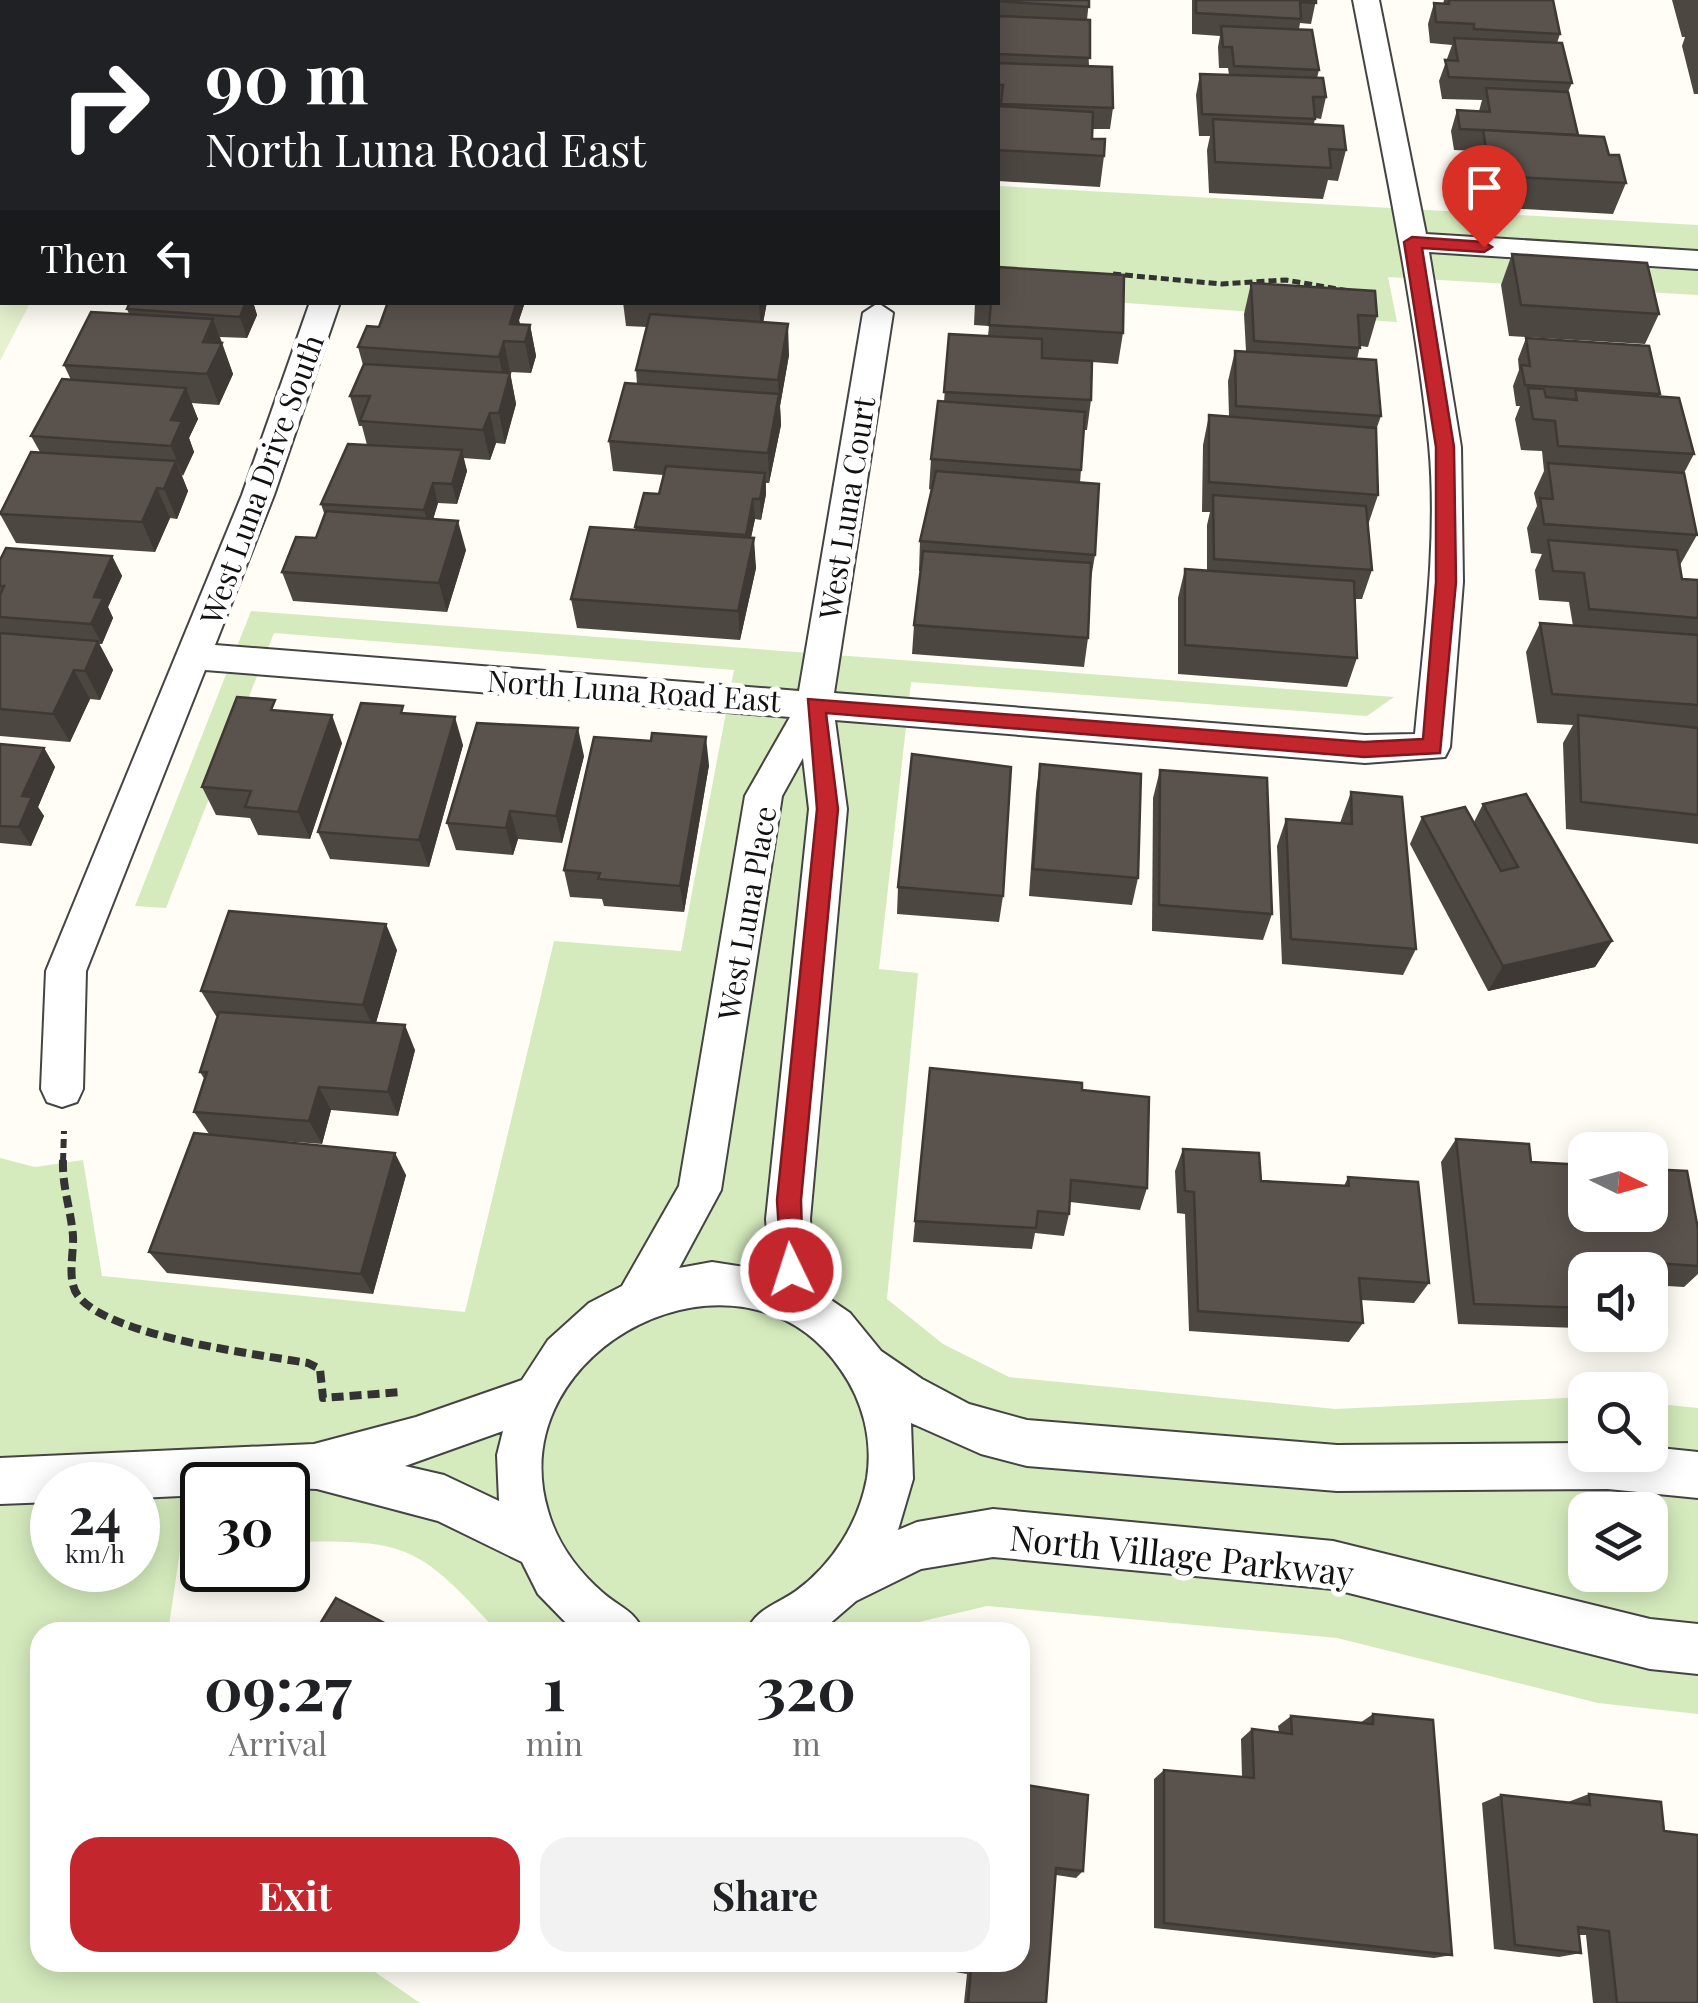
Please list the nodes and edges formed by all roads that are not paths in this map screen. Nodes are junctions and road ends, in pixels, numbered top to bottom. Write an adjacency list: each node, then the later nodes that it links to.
1 (1366, 0): 2 (street)
2 (1412, 242): 3 (street); 7 (street, North Luna Road East)
3 (1698, 260)
4 (325, 305): 6 (street, West Luna Drive South)
5 (878, 312): 7 (street, West Luna Court)
6 (196, 656): 7 (street, North Luna Road East); 8 (street, West Luna Drive South)
7 (815, 704): 9 (street, West Luna Place); 10 (street, West Luna Place)
8 (62, 1089)
9 (641, 1294): 10 (street); 12 (street)
10 (794, 1299): 11 (street)
11 (868, 1368): 14 (street); 17 (street)
12 (536, 1397): 13 (street); 16 (street)
13 (314, 1467): 15 (street); 16 (street)
14 (1698, 1476)
15 (0, 1481)
16 (533, 1543): 18 (street)
17 (846, 1581): 19 (street); 20 (street, North Village Parkway)
18 (605, 1622)
19 (798, 1622)
20 (1698, 1649)

